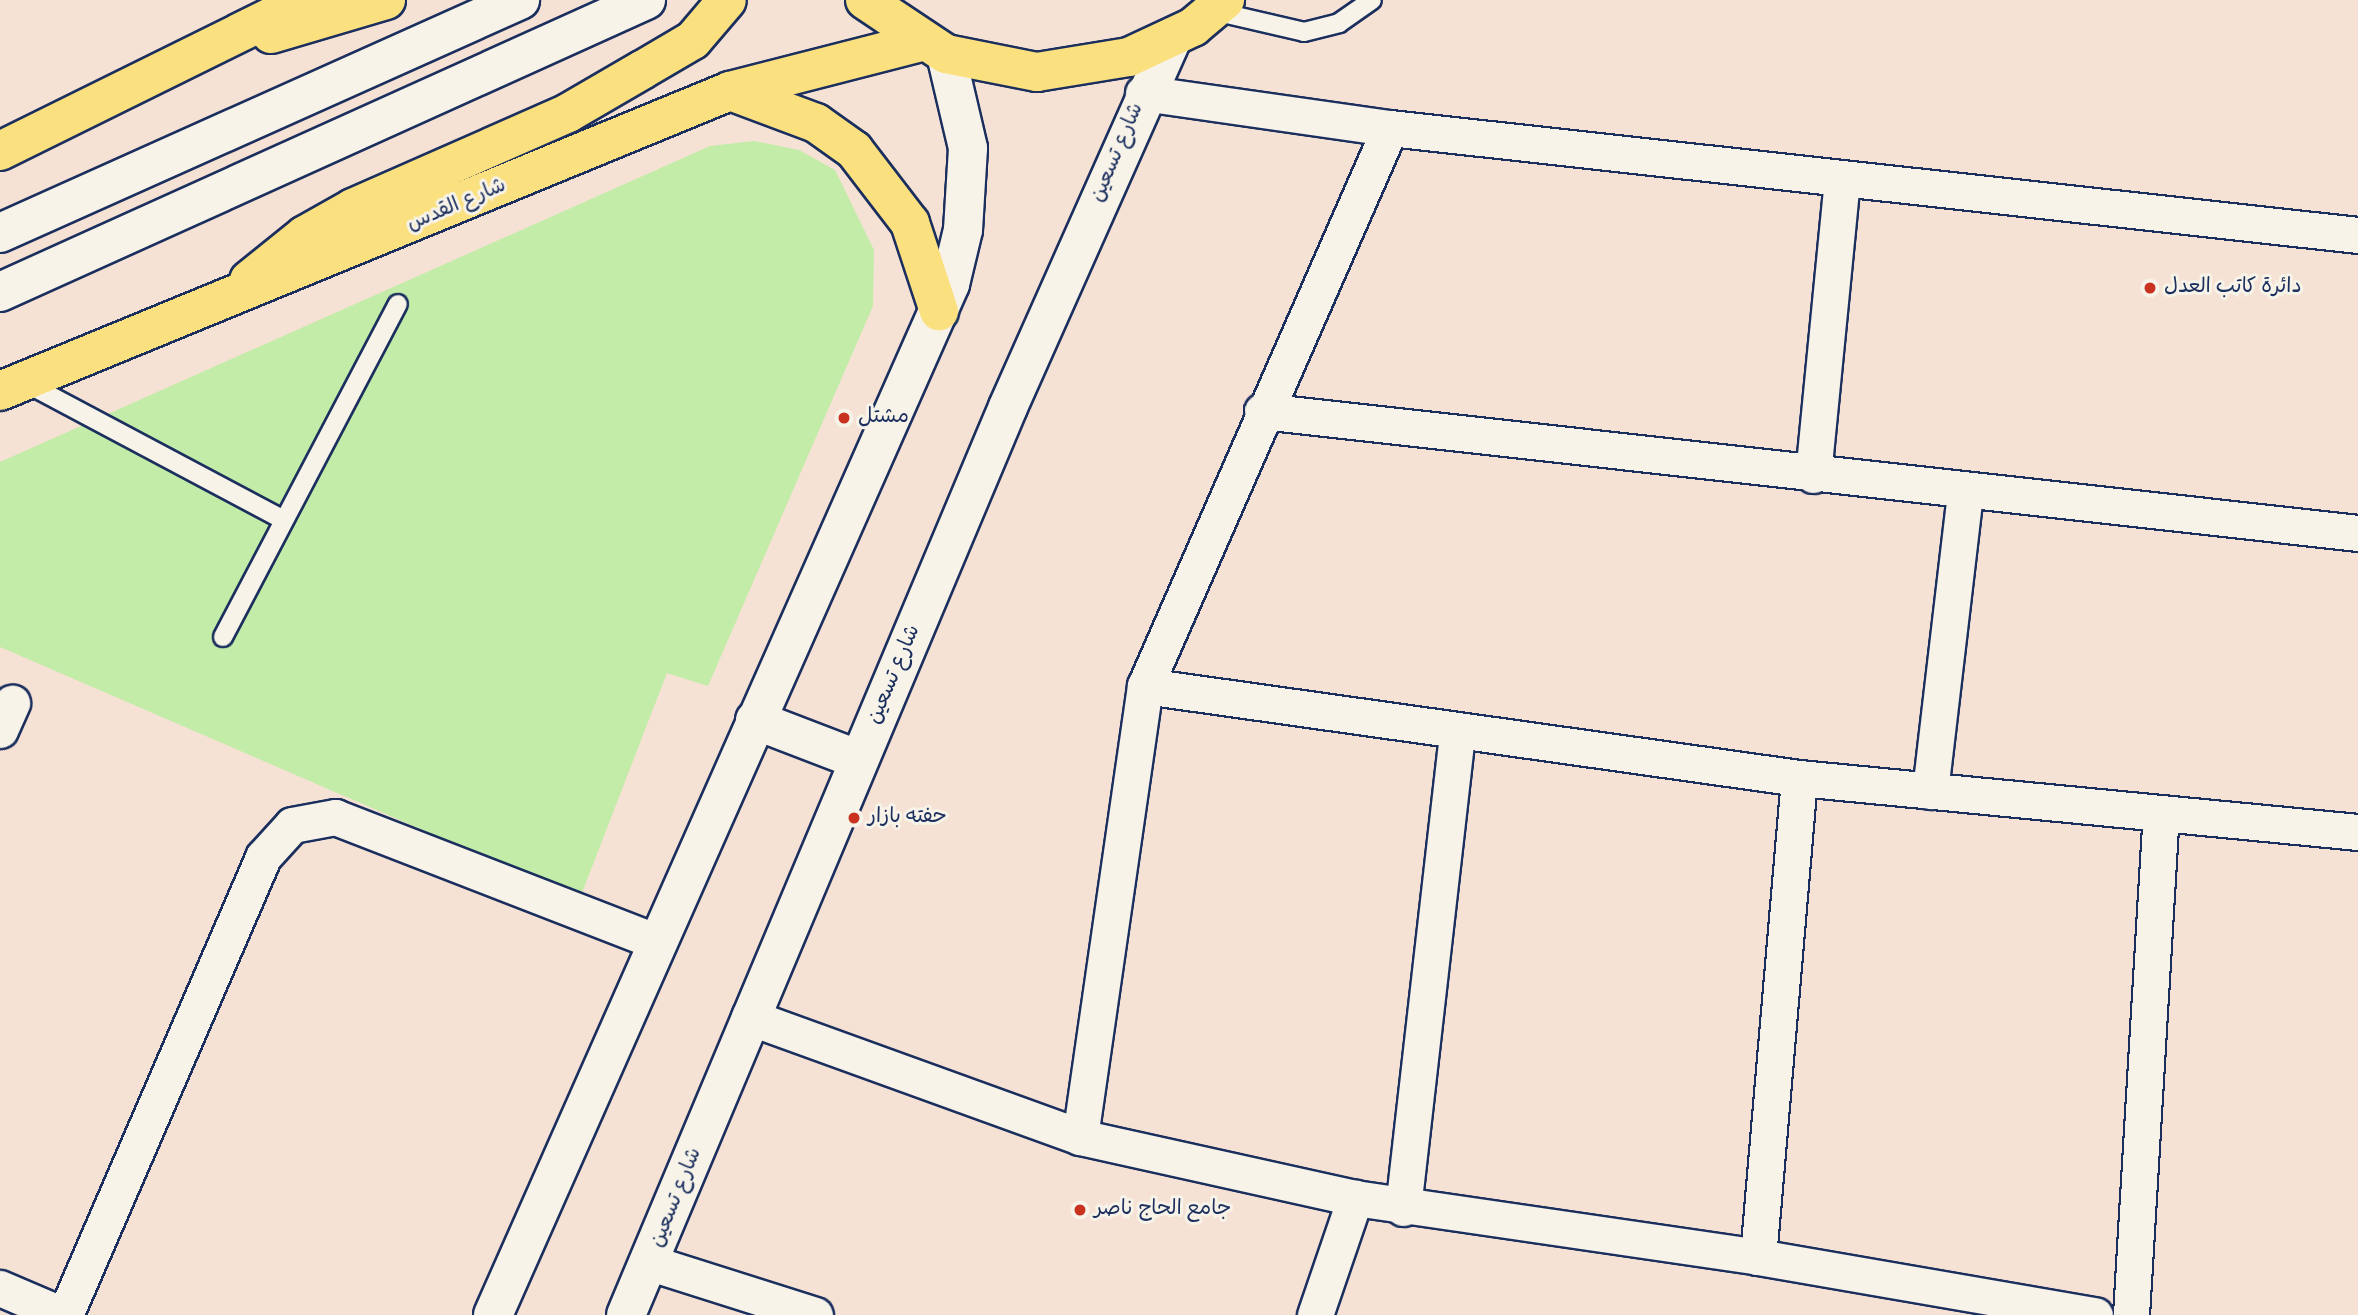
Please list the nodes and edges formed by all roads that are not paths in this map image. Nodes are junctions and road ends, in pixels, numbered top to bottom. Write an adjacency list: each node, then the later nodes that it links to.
1 (305, 0): 10 (main road)
2 (386, 0): 10 (main road)
3 (520, 0): 17 (main road)
4 (646, 0): 19 (main road)
5 (727, 0): 21 (main road)
6 (865, 0): 11 (main road)
7 (1373, 0): 8 (lane)
8 (1220, 6): 9 (main road)
9 (1172, 38): 11 (main road); 13 (main road, شارع تسعين)
10 (219, 43): 15 (main road)
11 (933, 48): 12 (main road, شارع القدس); 22 (main road)
12 (730, 91): 21 (main road, شارع القدس); 22 (main road)
13 (1143, 93): 14 (street); 33 (main road, شارع تسعين)
14 (1390, 128): 16 (street); 24 (street)
15 (0, 150)
16 (1842, 180): 18 (street); 25 (street)
17 (0, 233)
18 (2358, 235)
19 (0, 292)
20 (398, 304): 27 (lane)
21 (215, 308): 23 (main road, شارع القدس)
22 (939, 311): 31 (main road)
23 (12, 386): 27 (lane)
24 (1262, 411): 25 (street); 30 (street)
25 (1813, 475): 26 (street)
26 (1965, 492): 28 (street); 35 (street)
27 (284, 520): 29 (lane)
28 (2358, 533)
29 (223, 637)
30 (1144, 686): 32 (street); 40 (street)
31 (755, 720): 33 (main road); 38 (main road)
32 (1457, 735): 34 (street); 42 (street)
33 (859, 760): 39 (main road, شارع تسعين)
34 (1799, 778): 35 (street); 43 (street)
35 (1930, 791): 36 (street)
36 (2161, 816): 37 (street); 52 (street)
37 (2358, 832)
38 (657, 942): 47 (street); 48 (main road)
39 (749, 1017): 40 (street); 44 (main road, شارع تسعين)
40 (1080, 1137): 41 (street)
41 (1355, 1198): 42 (street); 46 (street)
42 (1403, 1208): 43 (street)
43 (1758, 1257): 51 (street)
44 (651, 1263): 49 (main road, شارع تسعين); 50 (street)
45 (0, 1288): 47 (street)
46 (1319, 1314)
47 (64, 1315)
48 (493, 1315)
49 (626, 1315)
50 (815, 1315)
51 (2095, 1315)
52 (2131, 1315)

